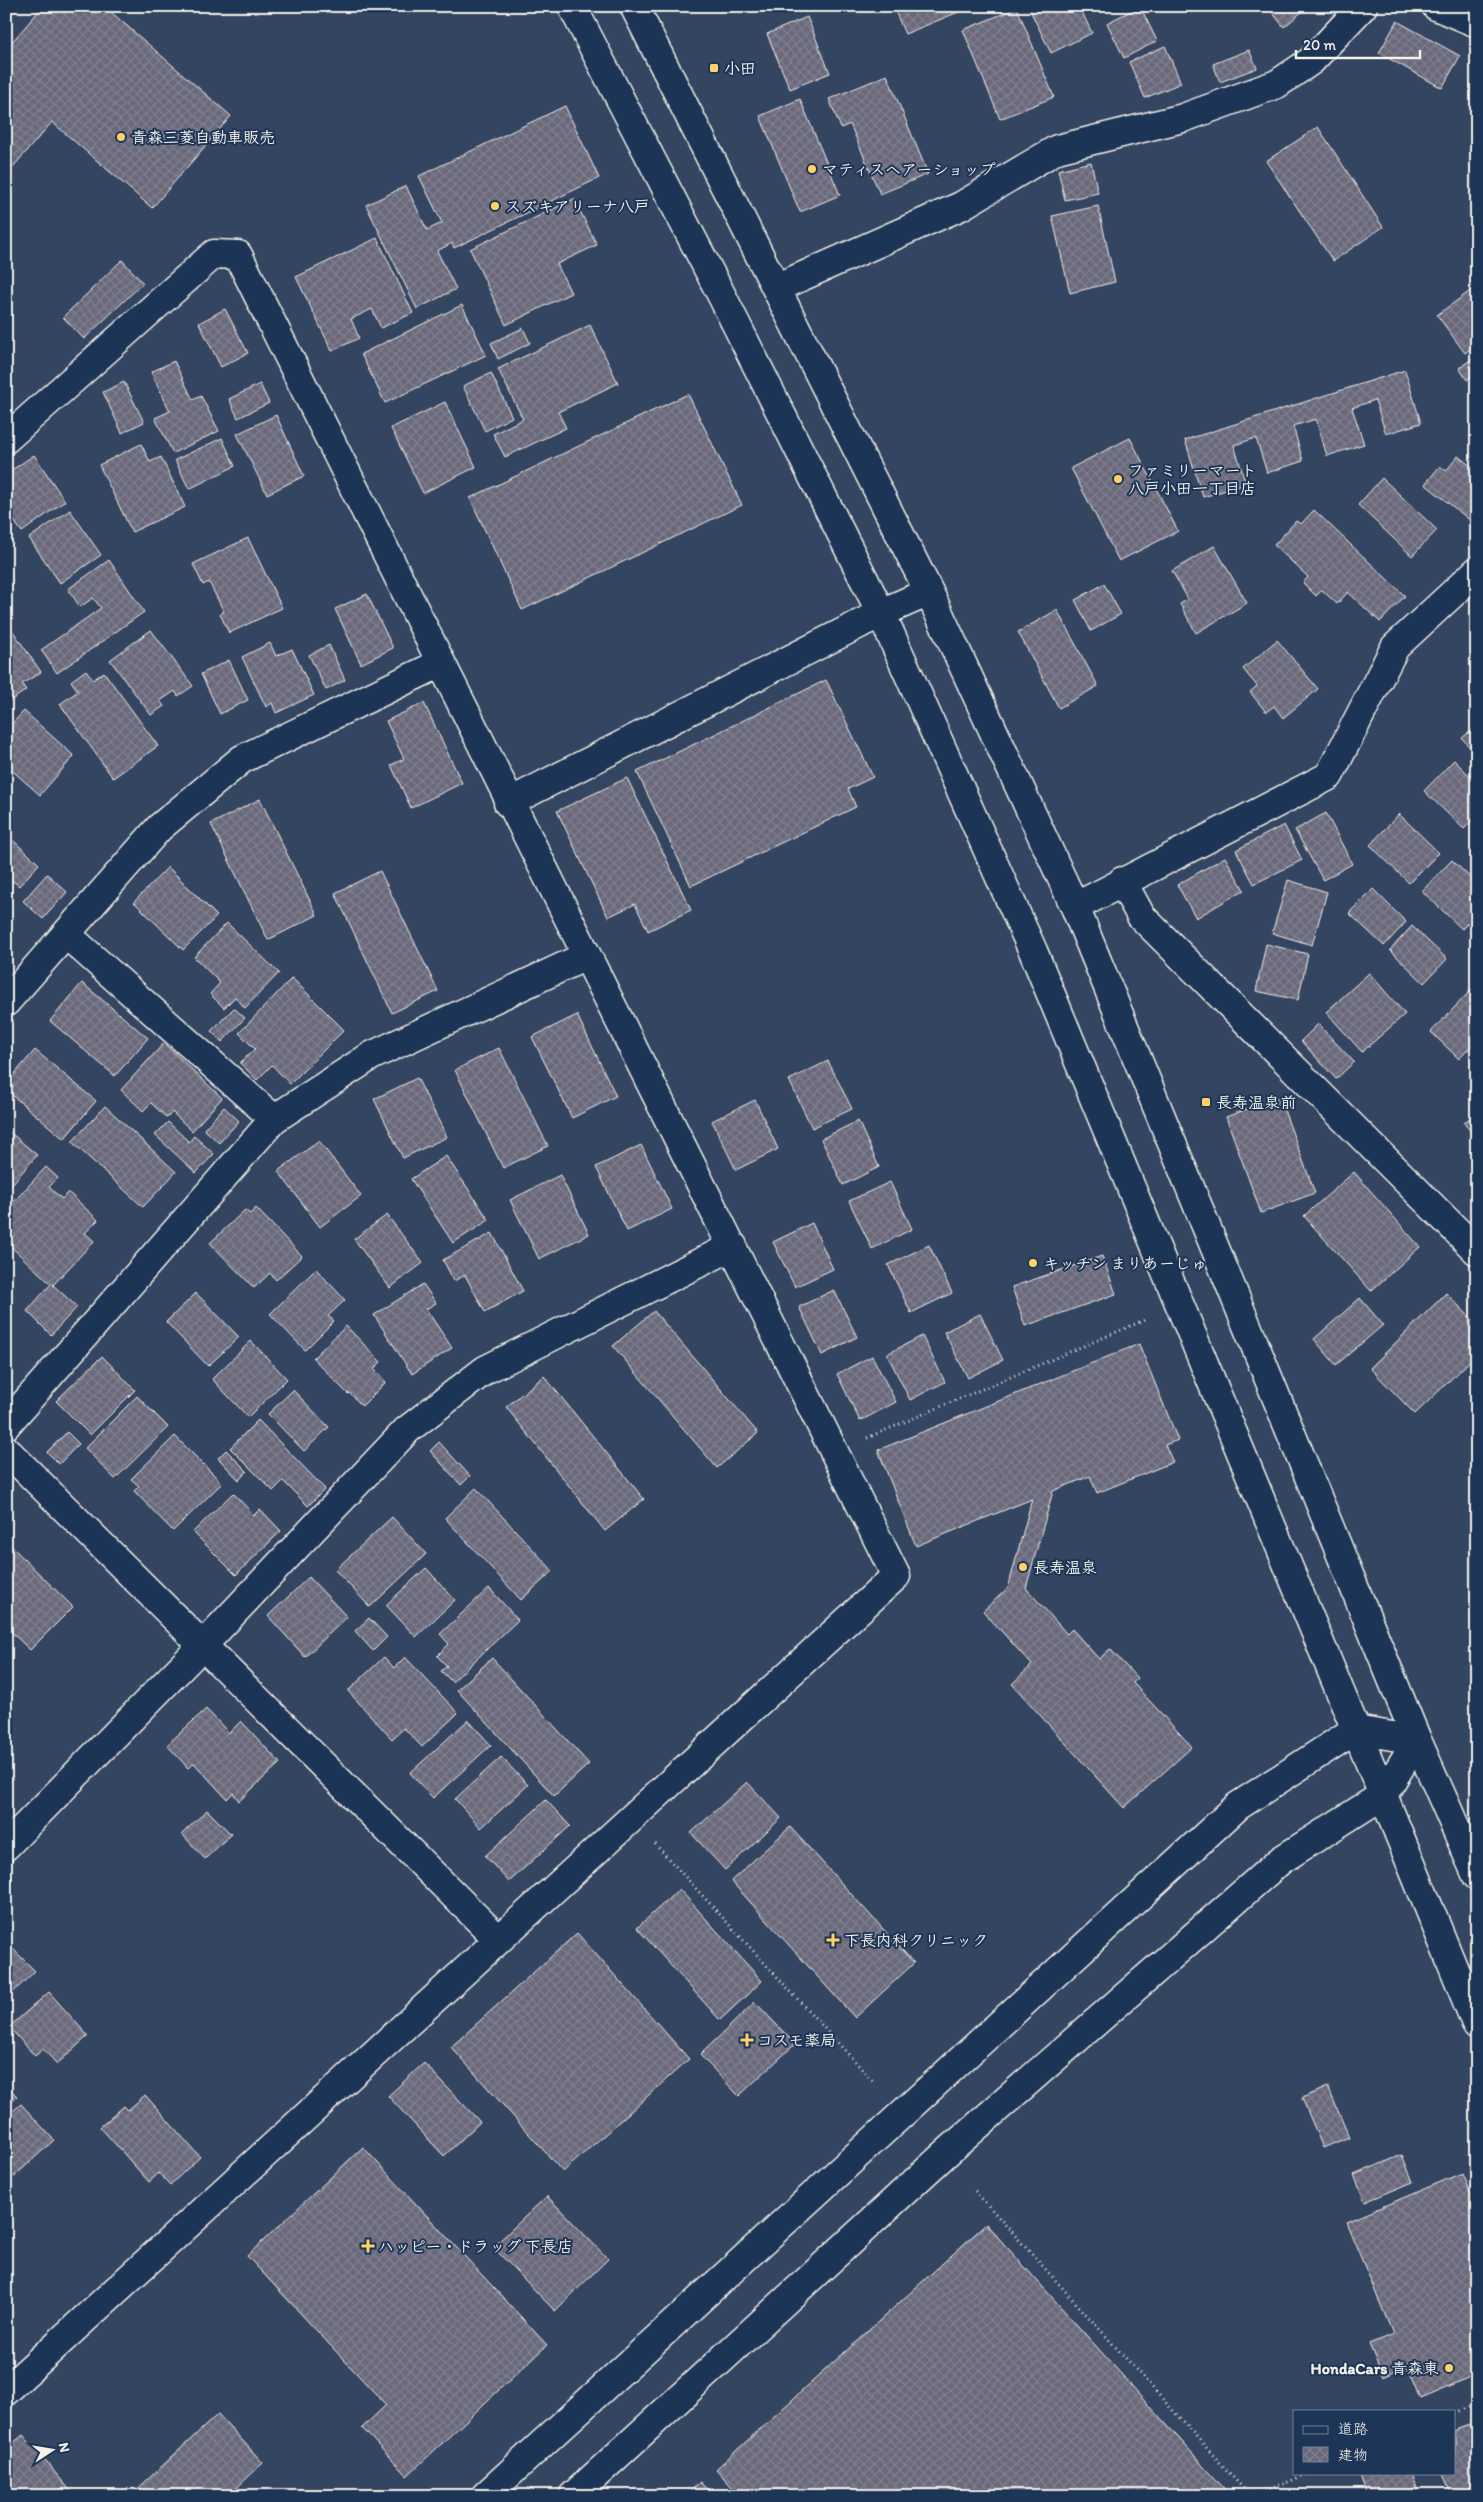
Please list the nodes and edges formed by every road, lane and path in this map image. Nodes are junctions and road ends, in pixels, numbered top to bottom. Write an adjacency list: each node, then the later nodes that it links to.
1 (572, 6): 10 (street)
2 (634, 6): 6 (street)
3 (1363, 6): 6 (street)
4 (1436, 6): 5 (street)
5 (1477, 23)
6 (776, 288): 9 (street)
7 (6, 439): 11 (street)
8 (1477, 571): 13 (street)
9 (929, 592): 10 (street); 14 (street)
10 (881, 613): 12 (street); 26 (street)
11 (439, 664): 12 (street); 15 (street)
12 (508, 803): 16 (street)
13 (1122, 881): 14 (street); 20 (street)
14 (1075, 907): 27 (street)
15 (66, 934): 17 (street); 18 (street)
16 (586, 956): 18 (street); 19 (street)
17 (6, 1002)
18 (274, 1119): 22 (street)
19 (733, 1246): 25 (street); 32 (street)
20 (1477, 1251)
21 (1150, 1318): 23 (path)
22 (6, 1425)
23 (863, 1440)
24 (6, 1450): 25 (street)
25 (202, 1646): 30 (street); 32 (street)
26 (1356, 1730): 27 (street); 28 (street); 40 (street)
27 (1418, 1740): 28 (street); 31 (street)
28 (1383, 1795): 33 (street); 41 (street)
29 (654, 1843): 34 (path)
30 (6, 1846)
31 (1477, 1876)
32 (498, 1939): 36 (street)
33 (1477, 2026)
34 (873, 2081)
35 (975, 2190): 42 (path)
36 (6, 2391)
37 (1477, 2403): 38 (path)
38 (1456, 2412)
39 (1307, 2474): 43 (path)
40 (485, 2496)
41 (573, 2496)
42 (1250, 2496)
43 (1255, 2496)

